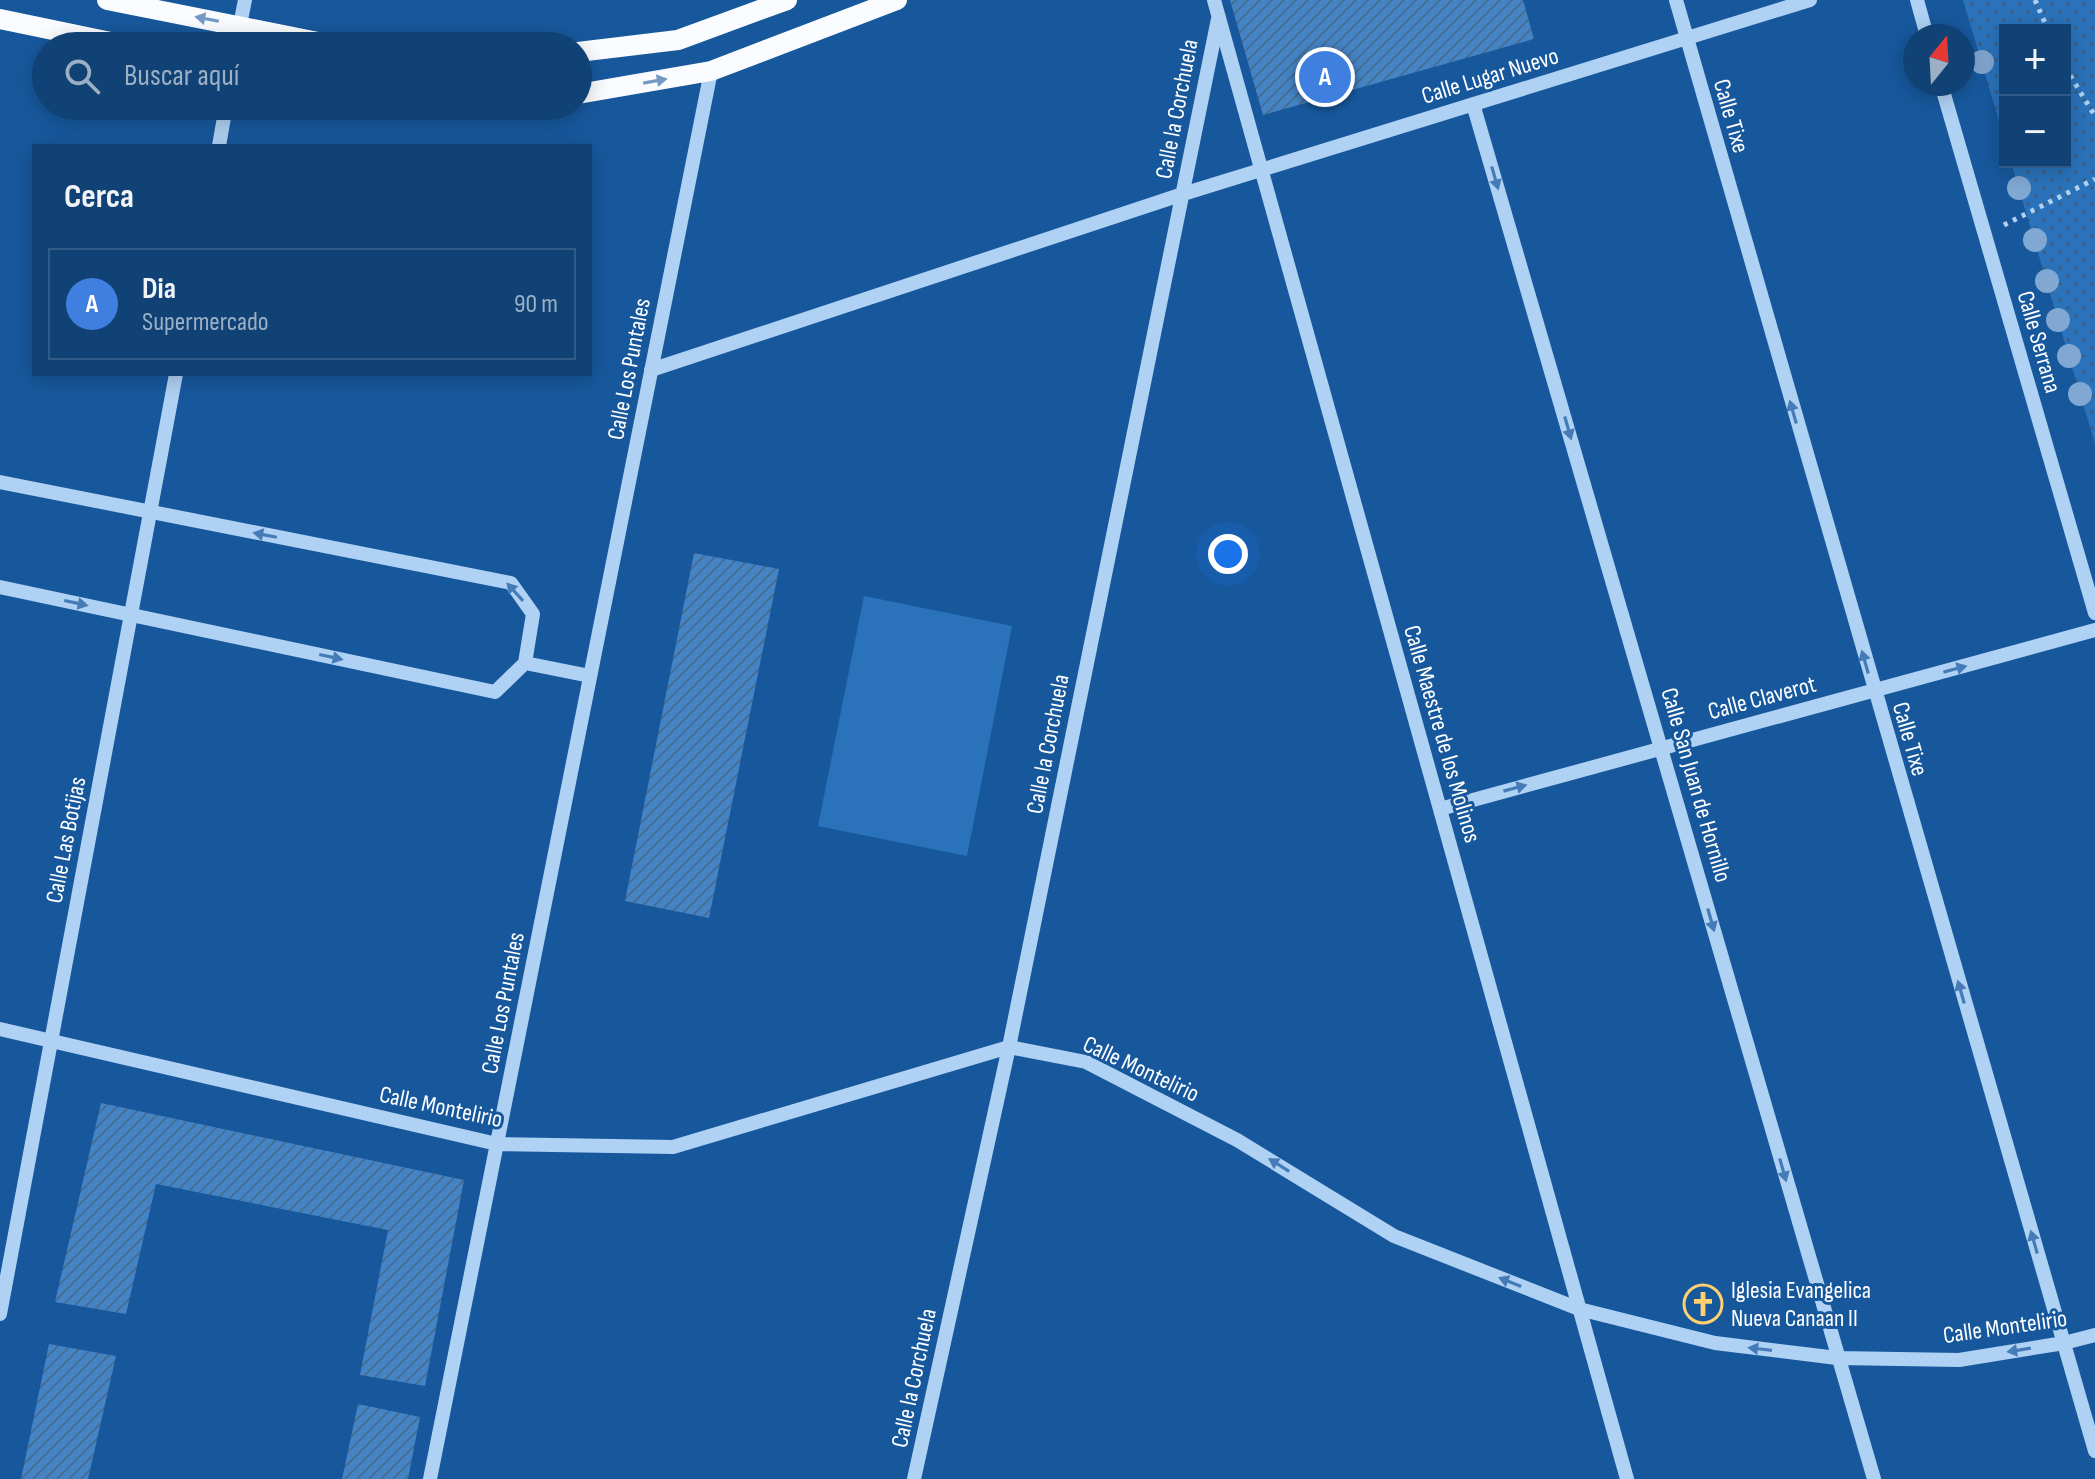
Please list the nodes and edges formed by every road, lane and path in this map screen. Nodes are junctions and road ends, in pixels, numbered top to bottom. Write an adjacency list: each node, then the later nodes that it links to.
1 (107, 0): 14 (main road, one-way to 1)
2 (245, 0): 14 (street)
3 (787, 0): 18 (main road)
4 (897, 0): 19 (main road)
5 (1214, 0): 10 (street, Calle Maestre de los Molinos)
6 (1676, 0): 17 (street, Calle Tixe)
7 (1810, 0): 17 (street, Calle Lugar Nuevo)
8 (1917, 0): 12 (street)
9 (2035, 0): 13 (path)
10 (1218, 17): 27 (street, Calle Maestre de los Molinos); 29 (street, Calle la Corchuela)
11 (1, 23): 15 (main road)
12 (1924, 24)
13 (2045, 24)
14 (240, 25): 16 (main road)
15 (51, 32)
16 (273, 32)
17 (1686, 38): 23 (street, Calle Lugar Nuevo); 41 (street, Calle Tixe, one-way to 17)
18 (592, 50)
19 (711, 71): 21 (main road, one-way to 19); 31 (street, Calle Los Puntales)
20 (2071, 77): 24 (path)
21 (592, 92)
22 (1944, 96): 30 (street, Calle Serrana)
23 (1473, 104): 27 (street, Calle Lugar Nuevo); 42 (street, Calle San Juan de Hornillo, one-way to 42)
24 (2095, 116)
25 (224, 120): 26 (street)
26 (219, 144)
27 (1261, 169): 29 (street, Calle Lugar Nuevo); 43 (street, Calle Maestre de los Molinos)
28 (2095, 179): 30 (path)
29 (1183, 194): 31 (street, Calle Lugar Nuevo); 46 (street, Calle la Corchuela)
30 (1985, 235): 36 (street, Calle Serrana)
31 (651, 370): 40 (street, Calle Los Puntales)
32 (176, 376): 34 (street, Calle Las Botijas)
33 (0, 482): 34 (street)
34 (150, 512): 37 (street, Calle Las Botijas); 39 (street, one-way to 34)
35 (0, 587): 37 (street, one-way to 37)
36 (2095, 613)
37 (131, 615): 39 (street, one-way to 39); 45 (street, Calle Las Botijas)
38 (2095, 630): 41 (street, Calle Claverot, one-way to 38)
39 (525, 663): 40 (street)
40 (590, 676): 47 (street, Calle Los Puntales)
41 (1873, 691): 42 (street, Calle Claverot); 51 (street, Calle Tixe, one-way to 41)
42 (1662, 748): 43 (street, Calle Claverot, one-way to 42); 52 (street, Calle San Juan de Hornillo, one-way to 52)
43 (1440, 809): 48 (street, Calle Maestre de los Molinos)
44 (0, 1029): 45 (street, Calle Montelirio)
45 (51, 1040): 47 (street, Calle Montelirio); 49 (street, Calle Las Botijas)
46 (1009, 1047): 47 (street, Calle Montelirio); 48 (street, Calle Montelirio, one-way to 46); 55 (street, Calle la Corchuela)
47 (497, 1144): 54 (street, Calle Los Puntales)
48 (1579, 1309): 52 (street, Calle Montelirio, one-way to 48); 56 (street, Calle Maestre de los Molinos)
49 (0, 1314)
50 (2095, 1335): 51 (street, Calle Montelirio)
51 (2064, 1343): 52 (street, Calle Montelirio, one-way to 52); 53 (street, Calle Tixe)
52 (1837, 1358): 57 (street, Calle San Juan de Hornillo)
53 (2095, 1451)
54 (430, 1479)
55 (914, 1479)
56 (1627, 1479)
57 (1874, 1479)

